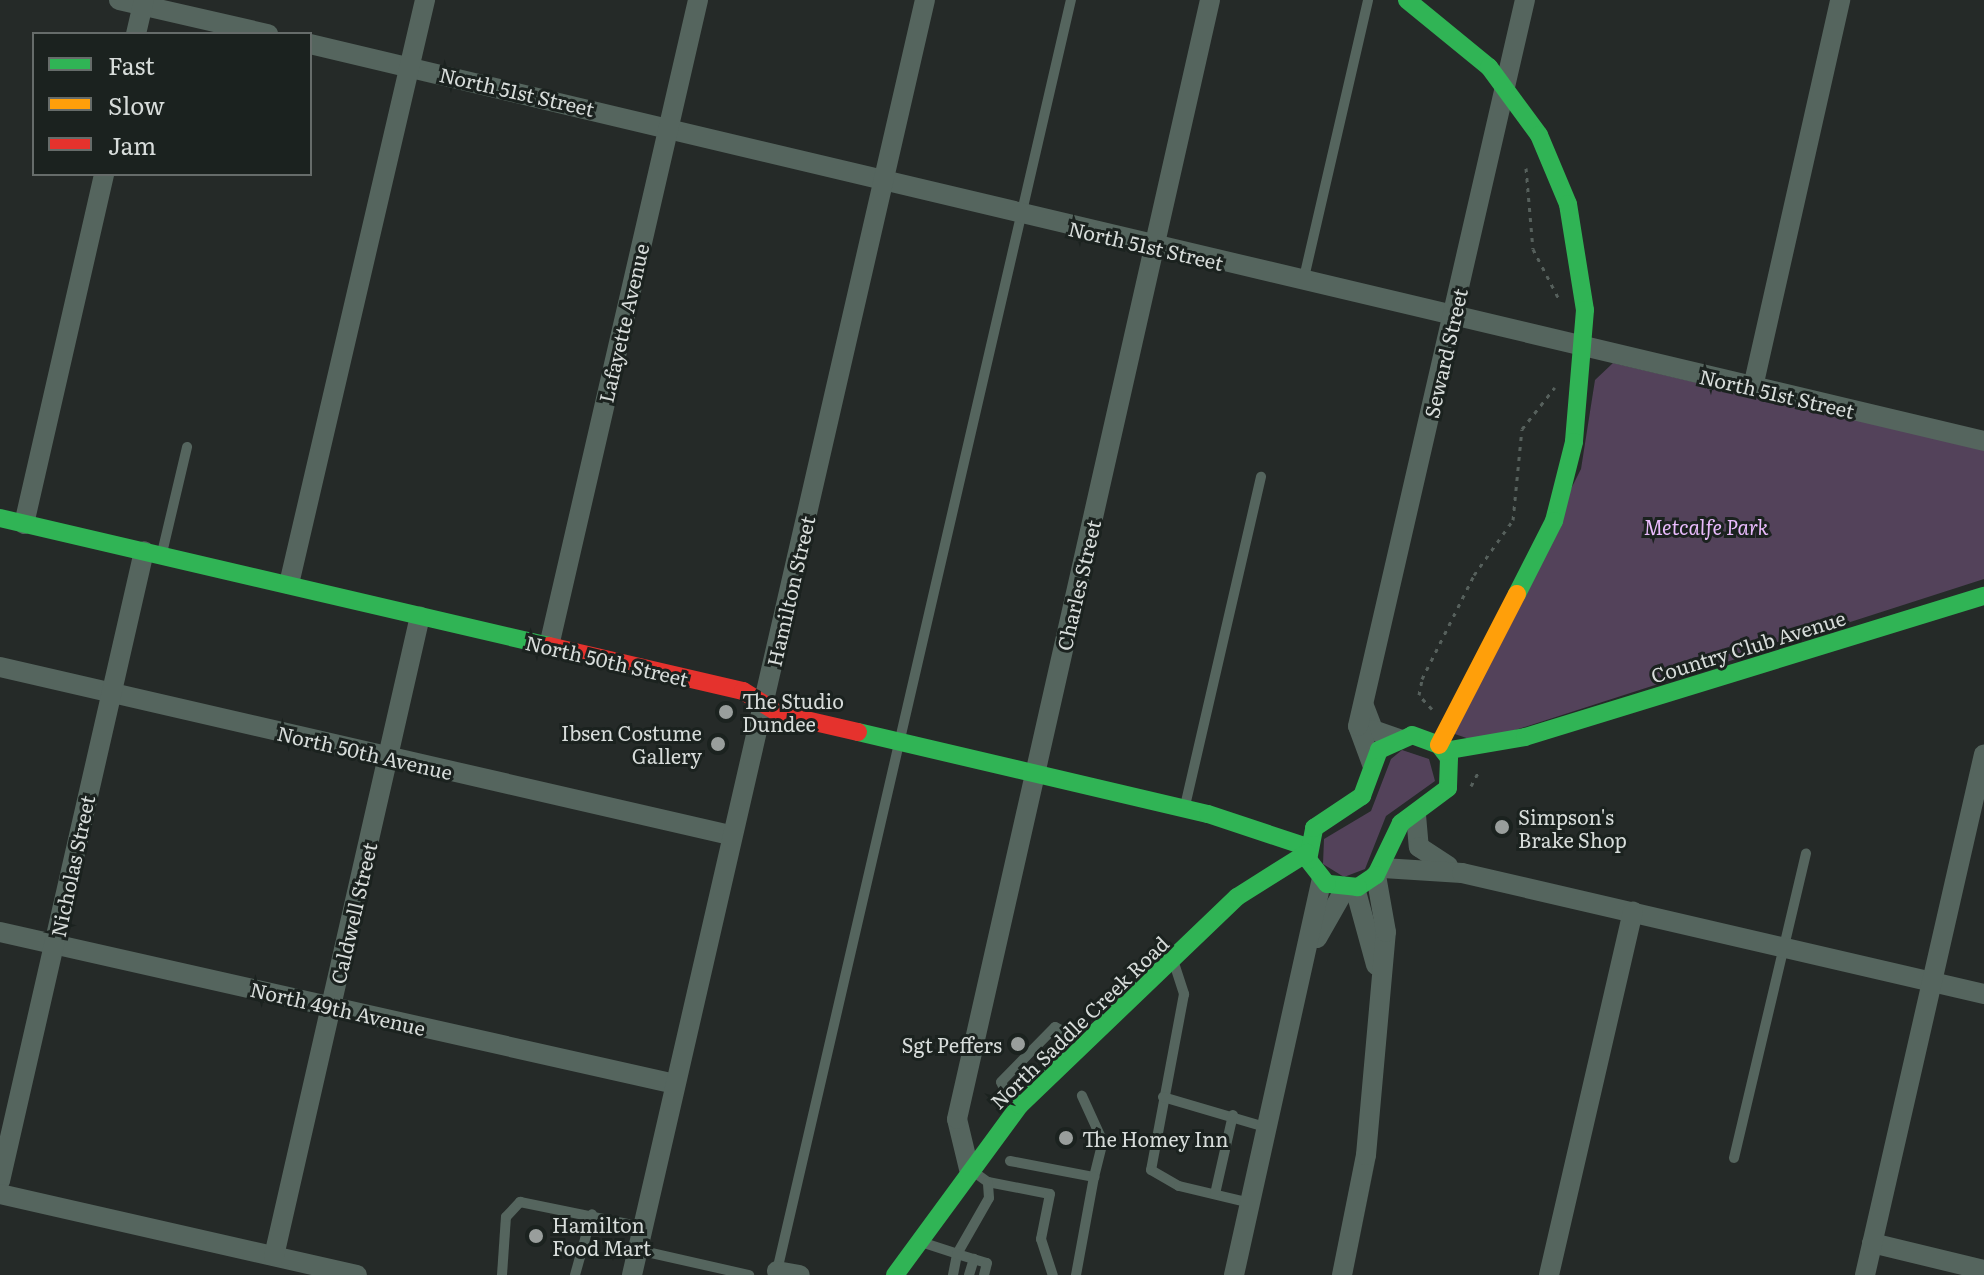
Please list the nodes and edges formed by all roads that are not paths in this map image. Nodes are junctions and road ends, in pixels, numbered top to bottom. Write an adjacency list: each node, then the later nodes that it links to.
1 (119, 0): 11 (street)
2 (425, 0): 15 (street)
3 (698, 0): 17 (street, Lafayette Avenue)
4 (925, 0): 19 (street, Hamilton Street)
5 (1071, 0): 20 (lane)
6 (1210, 0): 21 (street, Charles Street)
7 (1368, 0): 22 (lane)
8 (1407, 0): 16 (street)
9 (1525, 0): 16 (street, Seward Street)
10 (1840, 0): 25 (street)
11 (143, 3): 12 (street); 13 (street)
12 (136, 32)
13 (260, 32)
14 (312, 44): 15 (street, North 51st Street)
15 (409, 66): 17 (street, North 51st Street); 32 (street)
16 (1506, 85): 23 (street, Seward Street); 24 (street)
17 (669, 127): 19 (street, North 51st Street); 35 (street, Lafayette Avenue)
18 (104, 176): 30 (street)
19 (885, 179): 20 (street, North 51st Street); 38 (street, Hamilton Street)
20 (1021, 216): 21 (street, North 51st Street); 42 (lane)
21 (1154, 247): 22 (street, North 51st Street); 48 (street, Charles Street)
22 (1303, 282): 23 (street, North 51st Street)
23 (1453, 317): 24 (street, North 51st Street); 39 (street, Seward Street)
24 (1585, 347): 25 (street, North 51st Street); 40 (street)
25 (1753, 387): 26 (street, North 51st Street)
26 (1984, 441)
27 (187, 447): 31 (lane)
28 (1261, 477): 50 (lane)
29 (0, 518): 30 (street, North 50th Street)
30 (24, 524): 31 (street, North 50th Street)
31 (153, 553): 32 (street, North 50th Street); 37 (street, Nicholas Street)
32 (289, 584): 34 (street, North 50th Street)
33 (1984, 596): 45 (street, Country Club Avenue)
34 (420, 616): 35 (street, North 50th Street); 46 (street, Caldwell Street)
35 (549, 646): 38 (street, North 50th Street)
36 (0, 667): 37 (street, North 50th Avenue)
37 (109, 693): 46 (street, North 50th Avenue); 64 (street, Nicholas Street)
38 (762, 703): 42 (street, North 50th Street); 54 (street, Hamilton Street)
39 (1364, 706): 41 (street); 47 (street, Seward Street)
40 (1436, 715): 41 (street); 43 (street)
41 (1406, 737): 43 (street); 47 (street)
42 (903, 743): 48 (street, North 50th Street); 97 (lane)
43 (1441, 748): 45 (street, Country Club Avenue); 49 (street)
44 (1984, 754): 69 (street)
45 (1476, 756): 49 (street, Country Club Avenue)
46 (388, 757): 54 (street, North 50th Avenue); 71 (street, Caldwell Street)
47 (1372, 764): 53 (street)
48 (1035, 774): 50 (street, North 50th Street); 81 (street, Charles Street)
49 (1456, 789): 52 (street, Country Club Avenue)
50 (1185, 809): 51 (street, North 50th Street)
51 (1208, 814): 53 (street, North 50th Street); 55 (street, North 50th Street)
52 (1416, 815): 57 (street, Country Club Avenue); 58 (street)
53 (1323, 818): 55 (street)
54 (730, 835): 73 (street, Hamilton Street)
55 (1307, 850): 59 (street); 62 (street, North Saddle Creek Road)
56 (1806, 853): 65 (lane)
57 (1380, 872): 58 (street); 60 (street); 68 (street)
58 (1462, 873): 61 (street)
59 (1319, 879): 60 (street); 62 (street, North Saddle Creek Road); 66 (street)
60 (1350, 888): 66 (street); 68 (street)
61 (1633, 912): 65 (street); 112 (street)
62 (1214, 921): 67 (street, North Saddle Creek Road)
63 (0, 932): 64 (street, North 49th Avenue)
64 (55, 944): 71 (street, North 49th Avenue); 83 (street, Nicholas Street)
65 (1785, 947): 69 (street); 79 (lane)
66 (1308, 960): 78 (street)
67 (1173, 961): 72 (street, North Saddle Creek Road); 75 (lane)
68 (1377, 973): 111 (street)
69 (1932, 982): 70 (street); 91 (street)
70 (1984, 994)
71 (332, 1007): 73 (street, North 49th Avenue); 94 (street, Caldwell Street)
72 (1087, 1043): 76 (street, North Saddle Creek Road); 76 (lane)
73 (675, 1084): 89 (street, Hamilton Street)
74 (1082, 1096): 82 (lane)
75 (1163, 1097): 77 (lane); 86 (lane)
76 (1014, 1112): 81 (street, North Saddle Creek Road)
77 (1233, 1115): 78 (lane); 86 (lane)
78 (1268, 1128): 87 (street)
79 (1734, 1158)
80 (1010, 1161): 82 (lane)
81 (969, 1169): 84 (lane); 90 (street, North Saddle Creek Road)
82 (1094, 1177): 109 (lane)
83 (0, 1181)
84 (988, 1182): 93 (lane); 108 (lane)
85 (0, 1194): 94 (street)
86 (1215, 1194): 87 (lane)
87 (1251, 1203): 110 (street)
88 (592, 1214): 89 (lane); 99 (lane); 100 (lane)
89 (643, 1227): 92 (street, Hamilton Street)
90 (918, 1241): 93 (lane); 104 (street, North Saddle Creek Road)
91 (1872, 1243): 96 (street); 113 (street)
92 (638, 1250): 101 (street, Hamilton Street); 102 (lane)
93 (957, 1254): 95 (lane); 105 (lane)
94 (274, 1256): 98 (street)
95 (974, 1259): 106 (lane); 107 (lane)
96 (1984, 1270)
97 (777, 1271): 103 (street)
98 (357, 1275)
99 (502, 1275)
100 (575, 1275)
101 (632, 1275)
102 (749, 1275)
103 (800, 1275)
104 (895, 1275)
105 (953, 1275)
106 (969, 1275)
107 (984, 1275)
108 (1053, 1275)
109 (1076, 1275)
110 (1234, 1275)
111 (1342, 1275)
112 (1549, 1275)
113 (1865, 1275)

